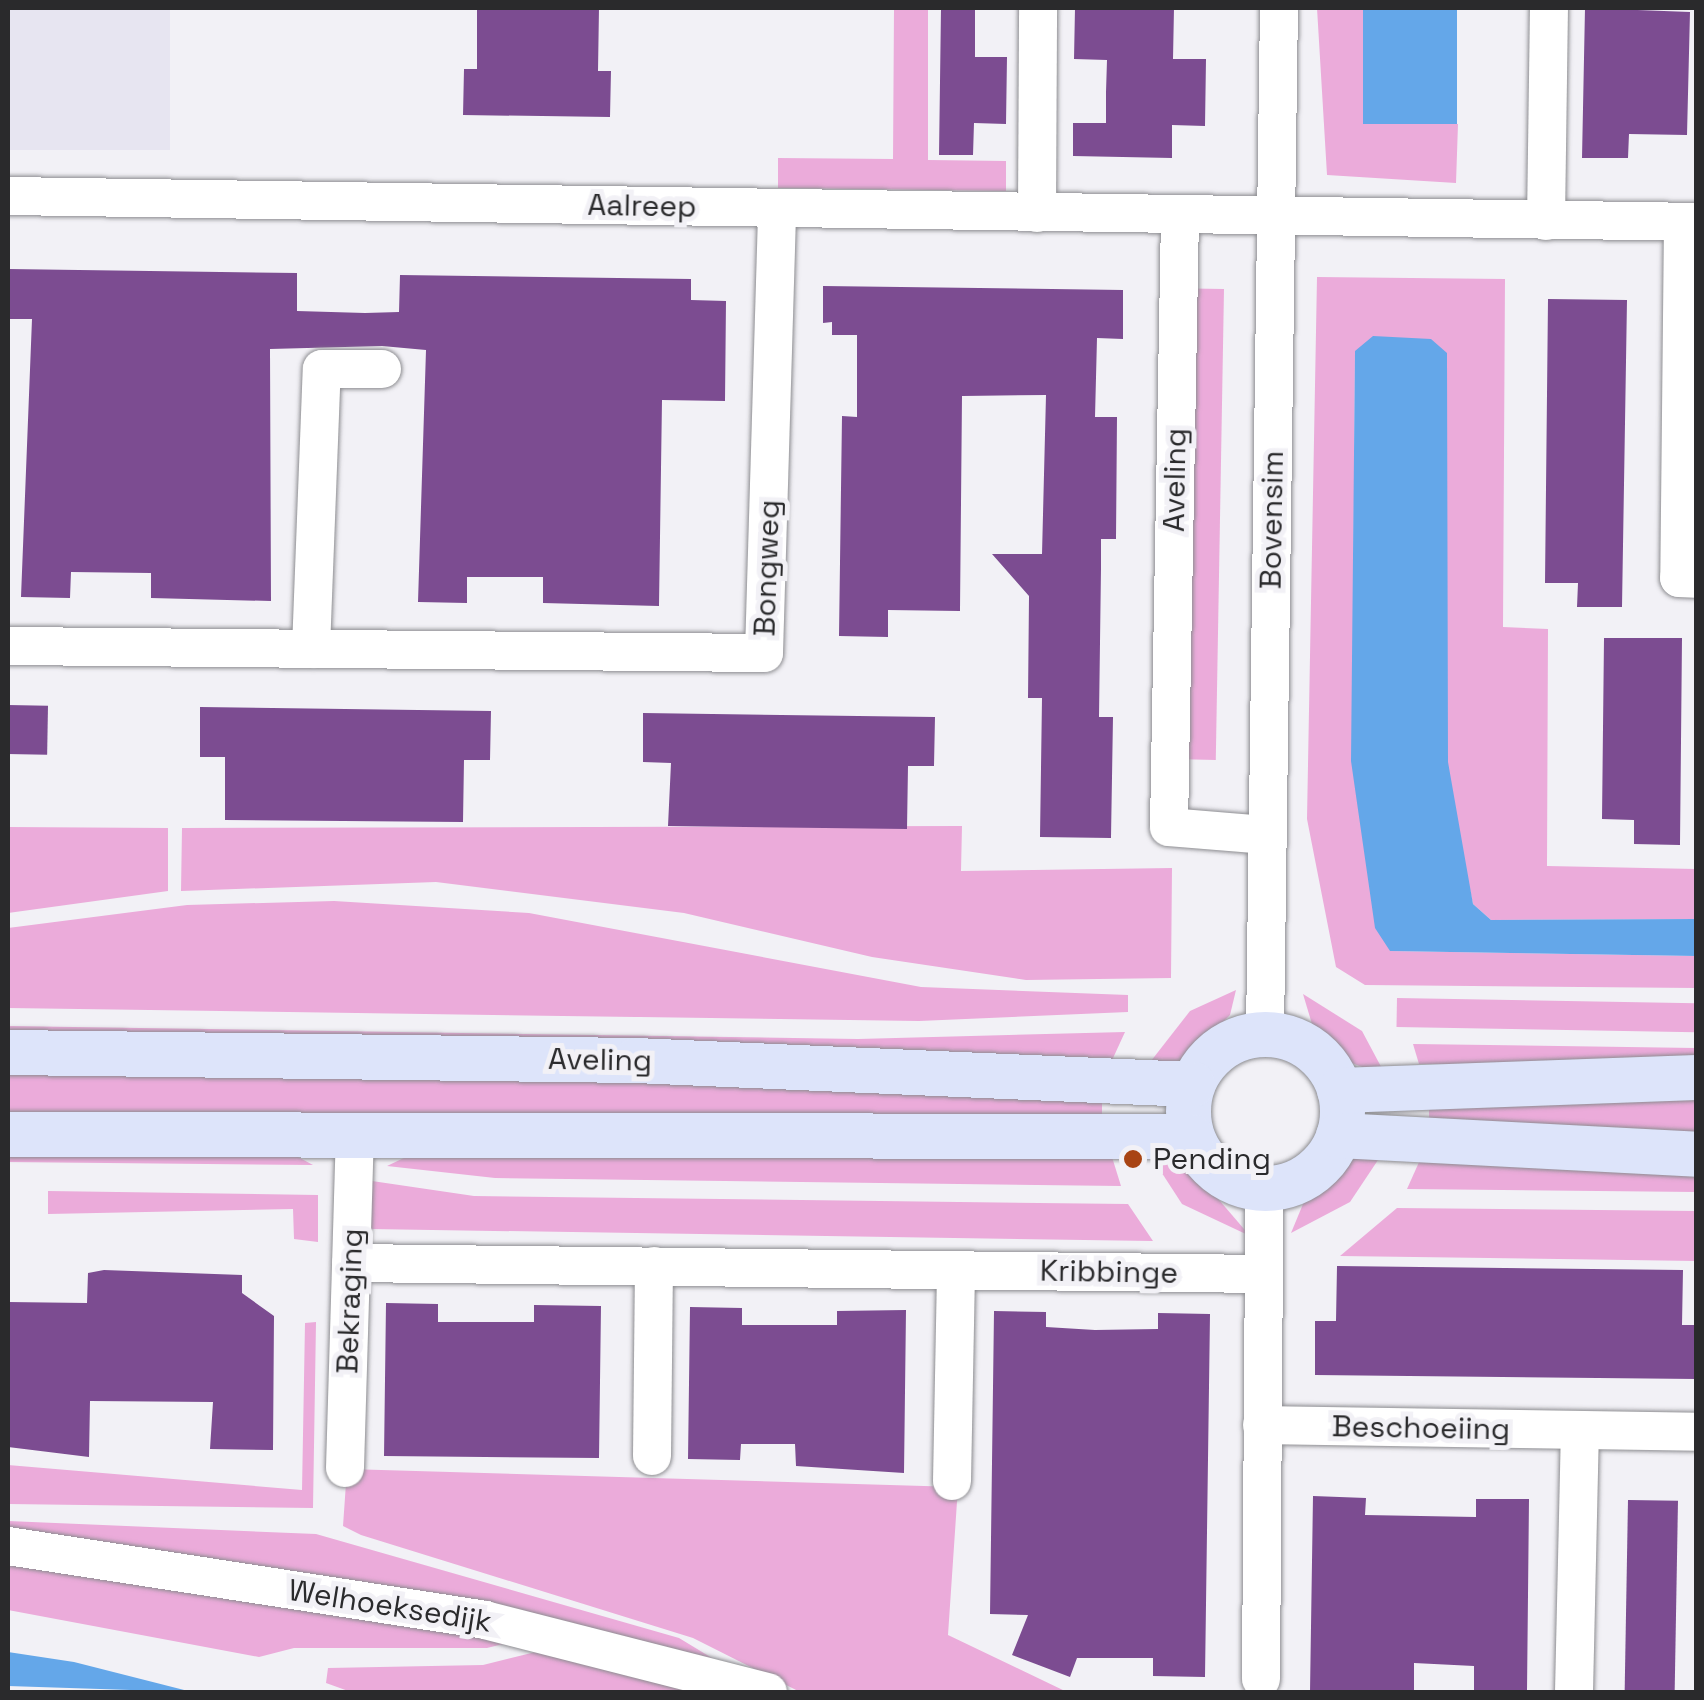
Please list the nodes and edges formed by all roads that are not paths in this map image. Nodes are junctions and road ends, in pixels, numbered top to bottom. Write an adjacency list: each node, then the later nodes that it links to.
1 (1038, 8): 6 (street)
2 (1279, 8): 8 (street, Bovensim)
3 (1549, 8): 9 (street)
4 (8, 196): 5 (street, Aalreep)
5 (777, 208): 6 (street, Aalreep); 14 (street, Bongweg)
6 (1037, 213): 7 (street, Aalreep)
7 (1180, 215): 8 (street, Aalreep); 15 (street, Aveling)
8 (1276, 217): 9 (street, Aalreep); 15 (street, Bovensim)
9 (1546, 220): 10 (street, Aalreep)
10 (1690, 222): 12 (street)
11 (382, 369): 14 (street)
12 (1696, 579)
13 (8, 646): 14 (street, Bongweg)
14 (310, 649)
15 (1268, 835): 16 (street, Bovensim)
16 (1265, 1033): 19 (main road); 20 (main road)
17 (8, 1052): 19 (main road, Aveling)
18 (1696, 1077): 20 (main road)
19 (1192, 1084): 24 (main road)
20 (1339, 1090): 23 (main road)
21 (8, 1134): 22 (main road)
22 (355, 1134): 24 (main road); 27 (street, Bekraging)
23 (1338, 1135): 25 (main road); 26 (main road)
24 (1191, 1136): 26 (main road)
25 (1696, 1154)
26 (1264, 1188): 30 (street)
27 (351, 1263): 28 (street, Kribbinge); 35 (street, Bekraging)
28 (654, 1266): 29 (street, Kribbinge); 34 (street)
29 (956, 1271): 30 (street, Kribbinge); 36 (street)
30 (1262, 1274): 31 (street)
31 (1262, 1426): 32 (street, Beschoeiing); 38 (street)
32 (1580, 1430): 33 (street, Beschoeiing); 40 (street)
33 (1696, 1432)
34 (652, 1456)
35 (345, 1468)
36 (952, 1481)
37 (8, 1546): 39 (street, Welhoeksedijk)
38 (1261, 1680)
39 (768, 1692)
40 (1574, 1692)

